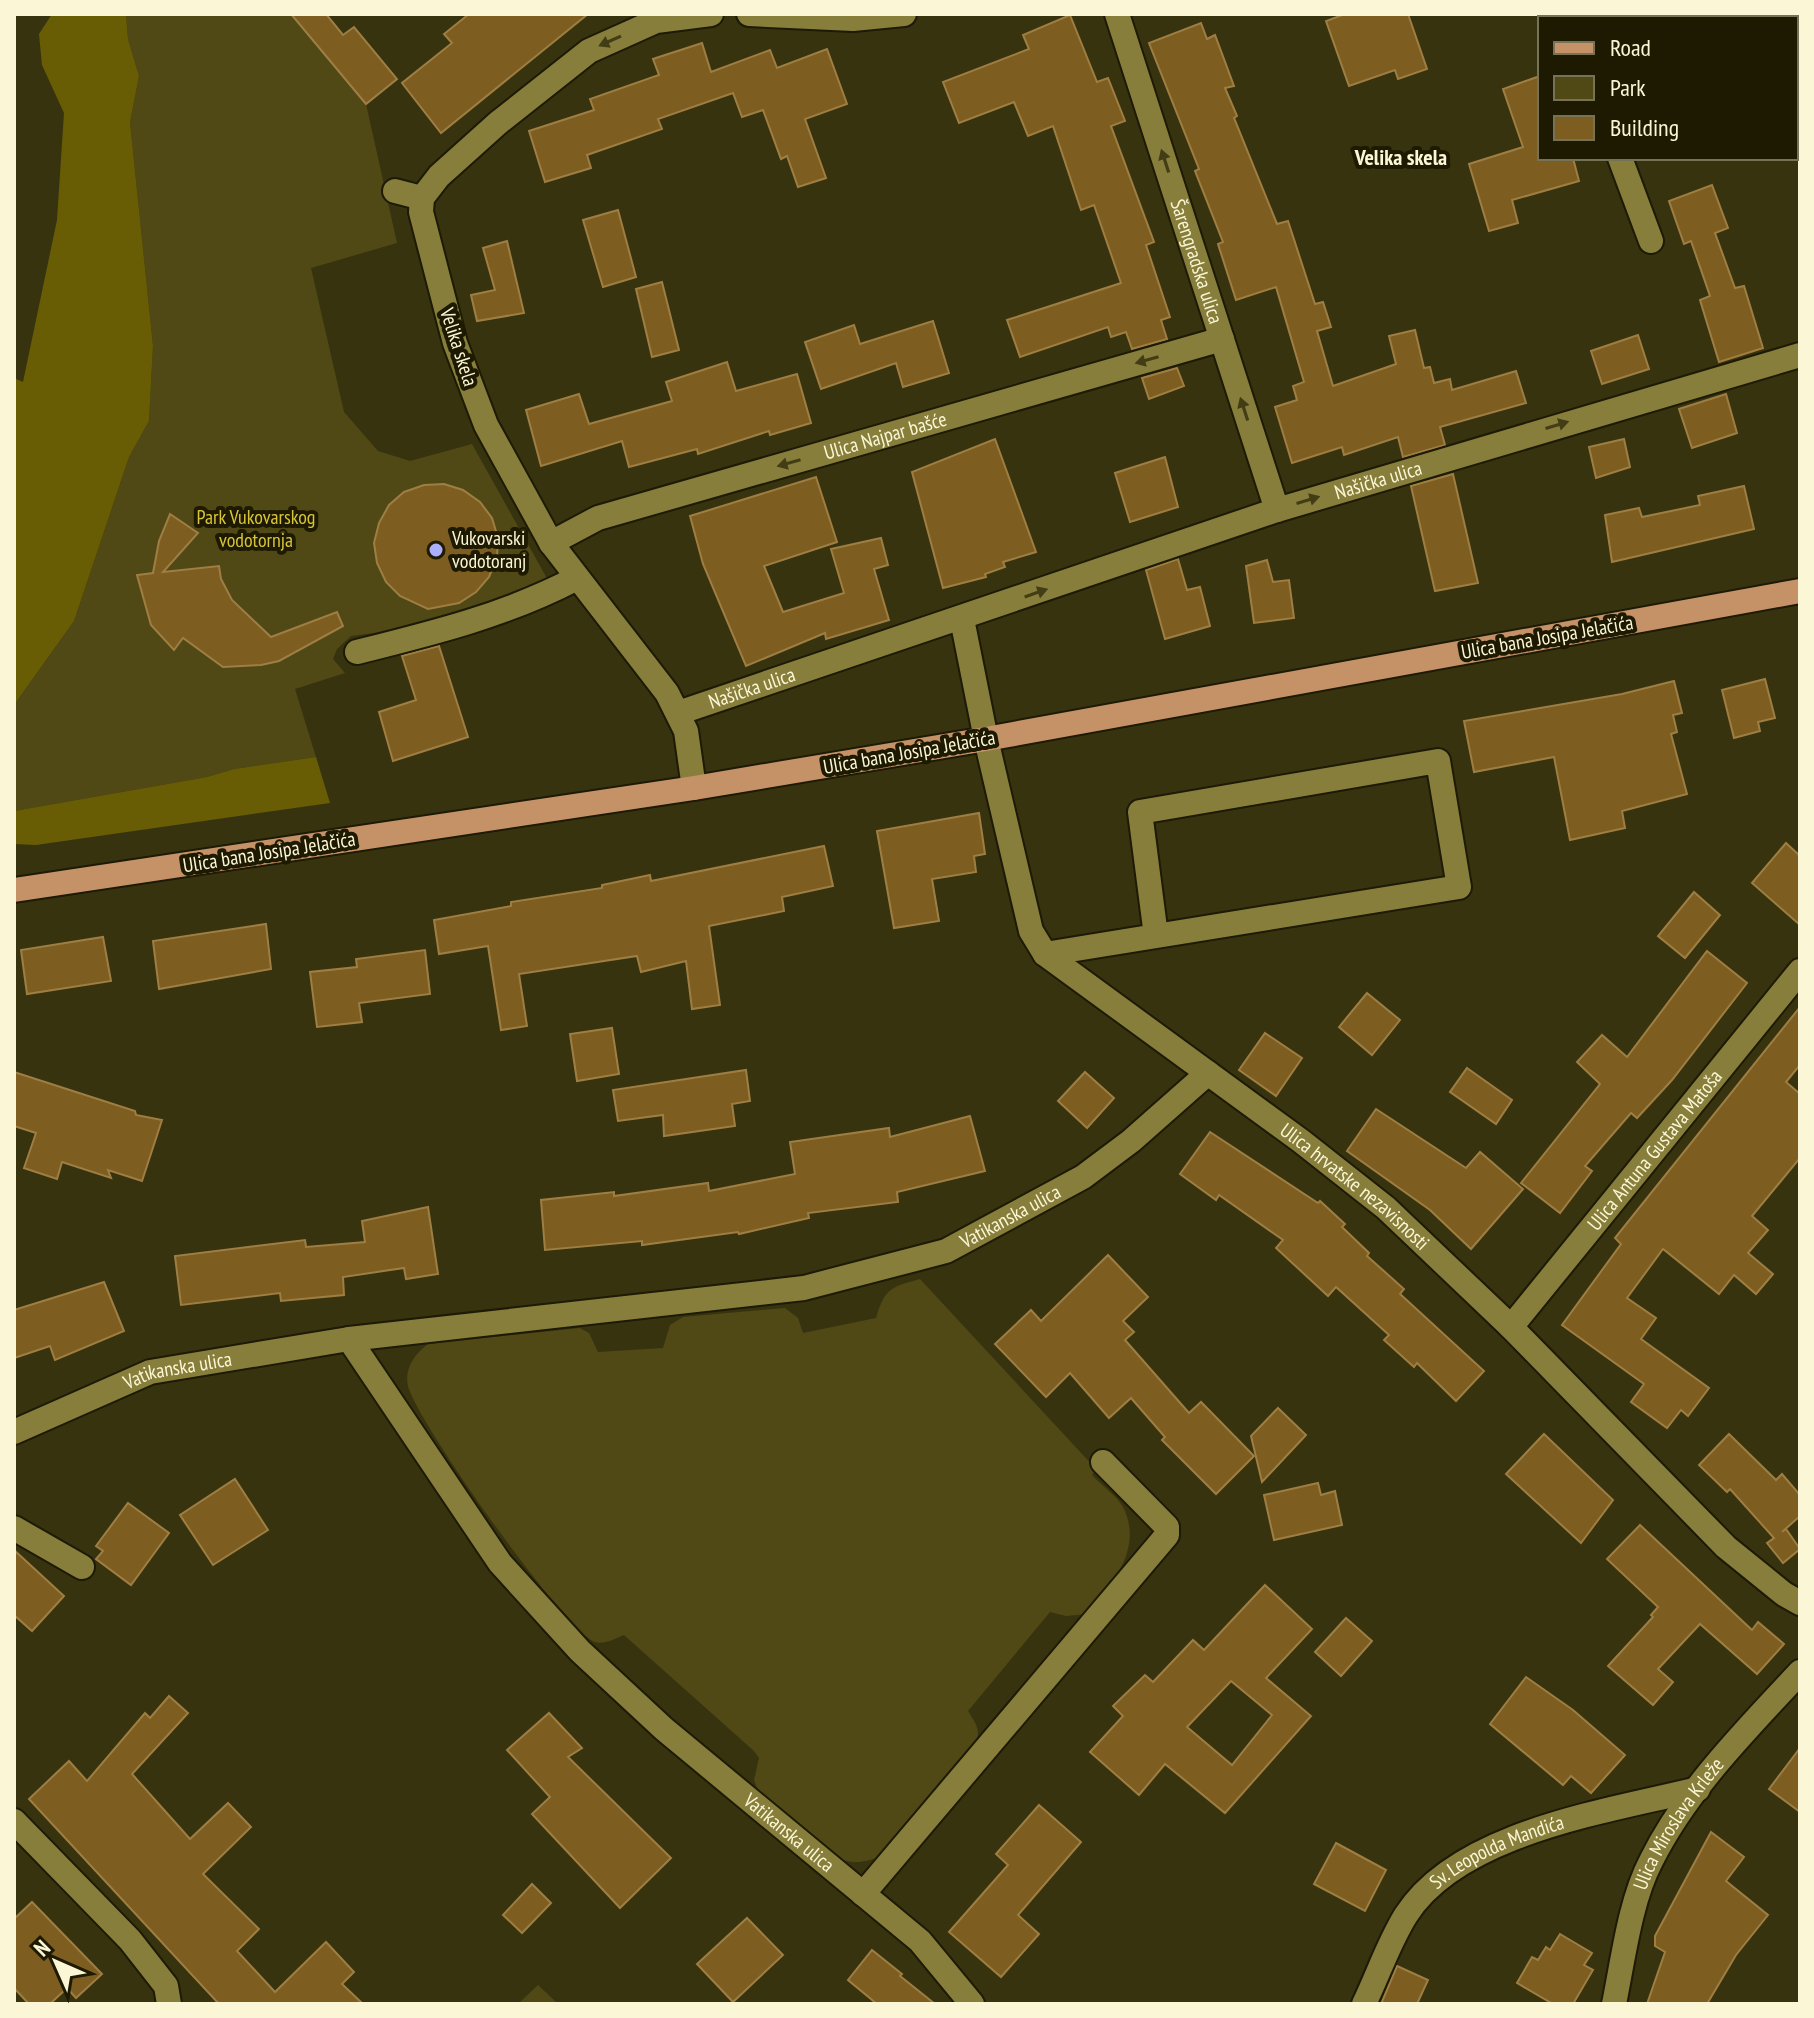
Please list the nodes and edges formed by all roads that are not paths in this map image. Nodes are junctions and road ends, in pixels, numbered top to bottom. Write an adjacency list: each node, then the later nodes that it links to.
1 (711, 14): 7 (street, one-way to 7)
2 (749, 14): 3 (street)
3 (904, 14)
4 (1117, 14): 9 (street, Šarengradska ulica, one-way to 4)
5 (1621, 160): 8 (street)
6 (395, 191): 7 (street)
7 (422, 198): 12 (street, Velika skela)
8 (1651, 241)
9 (1222, 339): 11 (street, Šarengradska ulica, one-way to 9); 12 (street, Ulica Najpar bašće, one-way to 12)
10 (1800, 355): 11 (street, Našička ulica, one-way to 10)
11 (1277, 510): 15 (street, Našička ulica, one-way to 11)
12 (551, 543): 13 (street, Velika skela)
13 (575, 579): 16 (street); 17 (street, Velika skela)
14 (1800, 591): 18 (main road, Ulica bana Josipa Jelačića)
15 (962, 619): 17 (street, Našička ulica); 18 (street)
16 (357, 652)
17 (678, 713): 19 (street, Velika skela)
18 (986, 739): 19 (main road, Ulica bana Josipa Jelačića); 22 (street, Ulica hrvatske nezavisnosti)
19 (694, 788): 20 (main road, Ulica bana Josipa Jelačića)
20 (14, 890)
21 (1156, 936): 21 (street); 22 (street)
22 (1045, 954): 24 (street, Ulica hrvatske nezavisnosti)
23 (1800, 971): 25 (street, Ulica Antuna Gustava Matoša)
24 (1208, 1073): 25 (street, Ulica hrvatske nezavisnosti); 26 (street, Vatikanska ulica)
25 (1511, 1327): 31 (street, Ulica hrvatske nezavisnosti)
26 (349, 1339): 27 (street, Vatikanska ulica); 35 (street, Vatikanska ulica)
27 (14, 1432)
28 (1103, 1462): 35 (street)
29 (14, 1528): 30 (street)
30 (82, 1567)
31 (1800, 1603)
32 (1800, 1672): 33 (street, Ulica Miroslava Krleže)
33 (1698, 1789): 38 (street, Sv. Leopolda Mandića); 39 (street, Ulica Miroslava Krleže)
34 (14, 1821): 36 (street)
35 (863, 1894): 37 (street)
36 (169, 2004)
37 (972, 2004)
38 (1364, 2004)
39 (1614, 2004)

